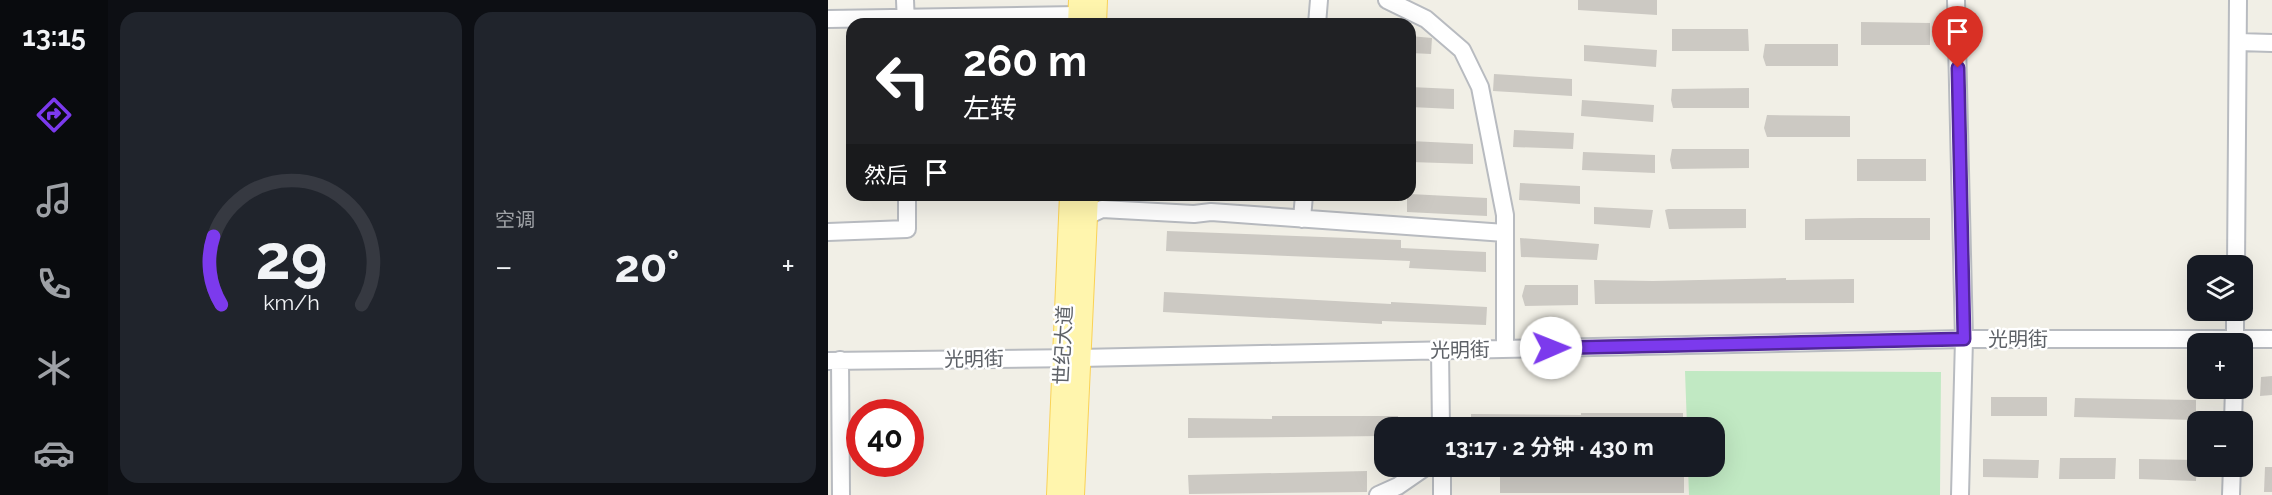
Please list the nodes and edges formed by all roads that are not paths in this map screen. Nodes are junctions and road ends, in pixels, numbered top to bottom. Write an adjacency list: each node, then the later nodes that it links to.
1 (904, 0): 8 (street)
2 (1097, 0): 7 (main road)
3 (1319, 0): 10 (street)
4 (1388, 0): 22 (street)
5 (1956, 0): 24 (street)
6 (2238, 0): 13 (street)
7 (1083, 16): 9 (street)
8 (906, 18)
9 (1024, 18)
10 (1318, 18)
11 (828, 19): 12 (street)
12 (846, 20)
13 (2238, 42): 14 (street); 23 (street)
14 (2272, 43)
15 (907, 201): 21 (street)
16 (1072, 201): 19 (main road, 世纪大道)
17 (1085, 201): 19 (main road, 世纪大道)
18 (1304, 201): 20 (street)
19 (1078, 217): 20 (street); 30 (main road, 世纪大道)
20 (1302, 219): 22 (street)
21 (828, 232)
22 (1505, 233): 28 (street)
23 (2236, 255)
24 (1964, 339): 27 (street, 光明街); 28 (street, 光明街); 41 (street)
25 (2272, 339): 26 (street, 光明街)
26 (2253, 340)
27 (2187, 341)
28 (1505, 349): 29 (street, 光明街)
29 (1440, 350): 30 (street, 光明街); 32 (street)
30 (1071, 358): 31 (street, 光明街); 37 (main road, 世纪大道); 38 (main road, 世纪大道)
31 (834, 361): 36 (street)
32 (1441, 417)
33 (1411, 477): 39 (street)
34 (1442, 477): 40 (street)
35 (2232, 477): 42 (street)
36 (841, 495)
37 (1057, 495)
38 (1074, 495)
39 (1378, 495)
40 (1442, 495)
41 (1960, 495)
42 (2231, 495)

